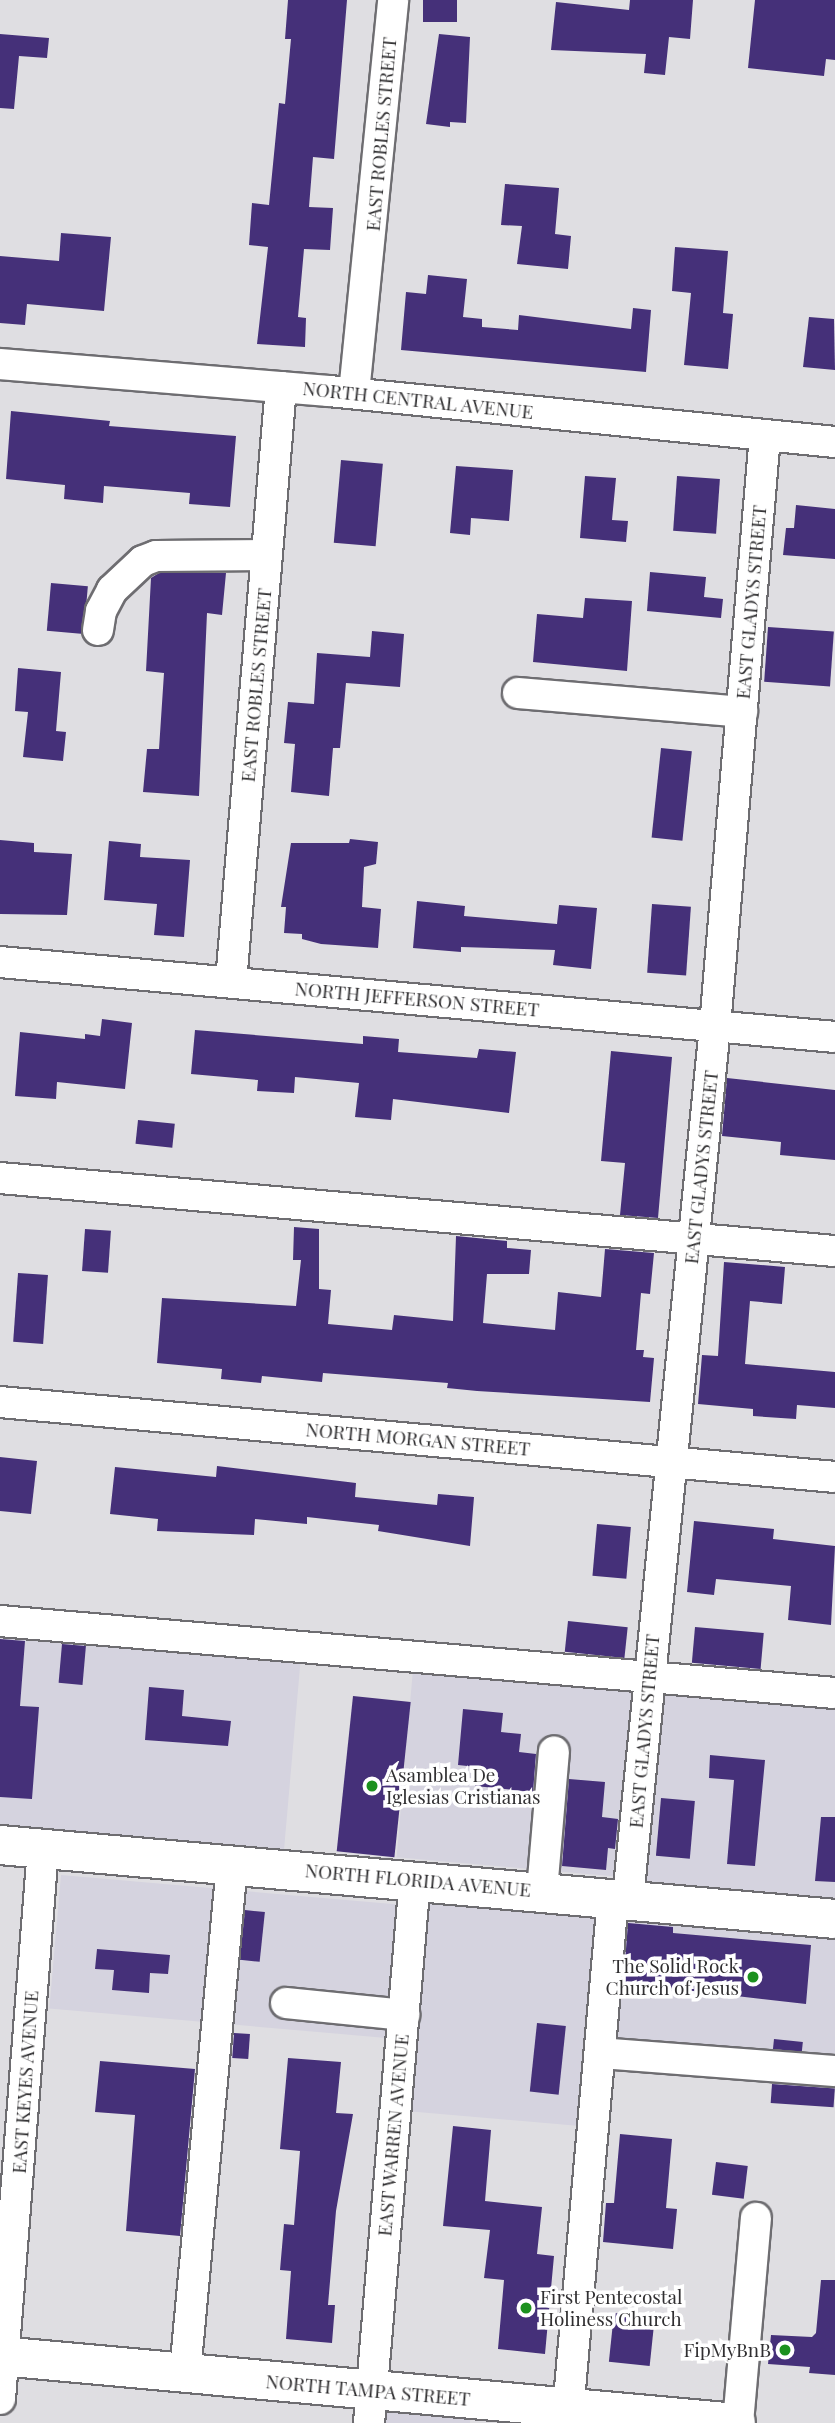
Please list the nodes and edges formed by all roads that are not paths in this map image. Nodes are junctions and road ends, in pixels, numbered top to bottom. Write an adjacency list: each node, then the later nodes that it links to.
1 (393, 0): 4 (street, EAST ROBLES STREET)
2 (0, 364): 3 (street, NORTH CENTRAL AVENUE)
3 (281, 387): 4 (street, NORTH CENTRAL AVENUE); 7 (street, EAST ROBLES STREET)
4 (354, 393): 5 (street, NORTH CENTRAL AVENUE)
5 (765, 435): 6 (street, NORTH CENTRAL AVENUE); 10 (street, EAST GLADYS STREET)
6 (835, 442)
7 (267, 555): 8 (street); 12 (street, EAST ROBLES STREET)
8 (98, 630)
9 (518, 693): 10 (street)
10 (742, 712): 13 (street, EAST GLADYS STREET)
11 (0, 962): 12 (street, NORTH JEFFERSON STREET)
12 (230, 982): 13 (street, NORTH JEFFERSON STREET)
13 (715, 1026): 14 (street, NORTH JEFFERSON STREET); 16 (street, EAST GLADYS STREET)
14 (835, 1037)
15 (0, 1178): 16 (street)
16 (694, 1239): 17 (street); 19 (street, EAST GLADYS STREET)
17 (835, 1251)
18 (0, 1402): 19 (street, NORTH MORGAN STREET)
19 (668, 1462): 20 (street, NORTH MORGAN STREET); 22 (street, EAST GLADYS STREET)
20 (835, 1477)
21 (0, 1621): 22 (street)
22 (649, 1677): 23 (street); 30 (street, EAST GLADYS STREET)
23 (835, 1693)
24 (554, 1752): 29 (street)
25 (0, 1844): 26 (main road, NORTH FLORIDA AVENUE)
26 (43, 1849): 27 (main road, NORTH FLORIDA AVENUE); 36 (street, EAST KEYES AVENUE)
27 (232, 1864): 28 (main road, NORTH FLORIDA AVENUE); 39 (street)
28 (415, 1879): 29 (main road, NORTH FLORIDA AVENUE); 33 (street, EAST WARREN AVENUE)
29 (542, 1891): 30 (main road, NORTH FLORIDA AVENUE)
30 (621, 1898): 31 (main road, NORTH FLORIDA AVENUE); 34 (street, EAST GLADYS STREET)
31 (835, 1919)
32 (286, 2003): 33 (street)
33 (404, 2015): 41 (street, EAST WARREN AVENUE)
34 (600, 2053): 35 (street); 42 (street, EAST GLADYS STREET)
35 (835, 2071)
36 (11, 2122): 38 (street, EAST KEYES AVENUE)
37 (756, 2218): 43 (street)
38 (2, 2356): 39 (main road, NORTH TAMPA STREET); 40 (street, EAST KEYES AVENUE)
39 (185, 2373): 41 (main road, NORTH TAMPA STREET)
40 (0, 2399)
41 (370, 2407): 42 (main road, NORTH TAMPA STREET)
42 (568, 2416): 43 (main road, NORTH TAMPA STREET)
43 (737, 2423)

